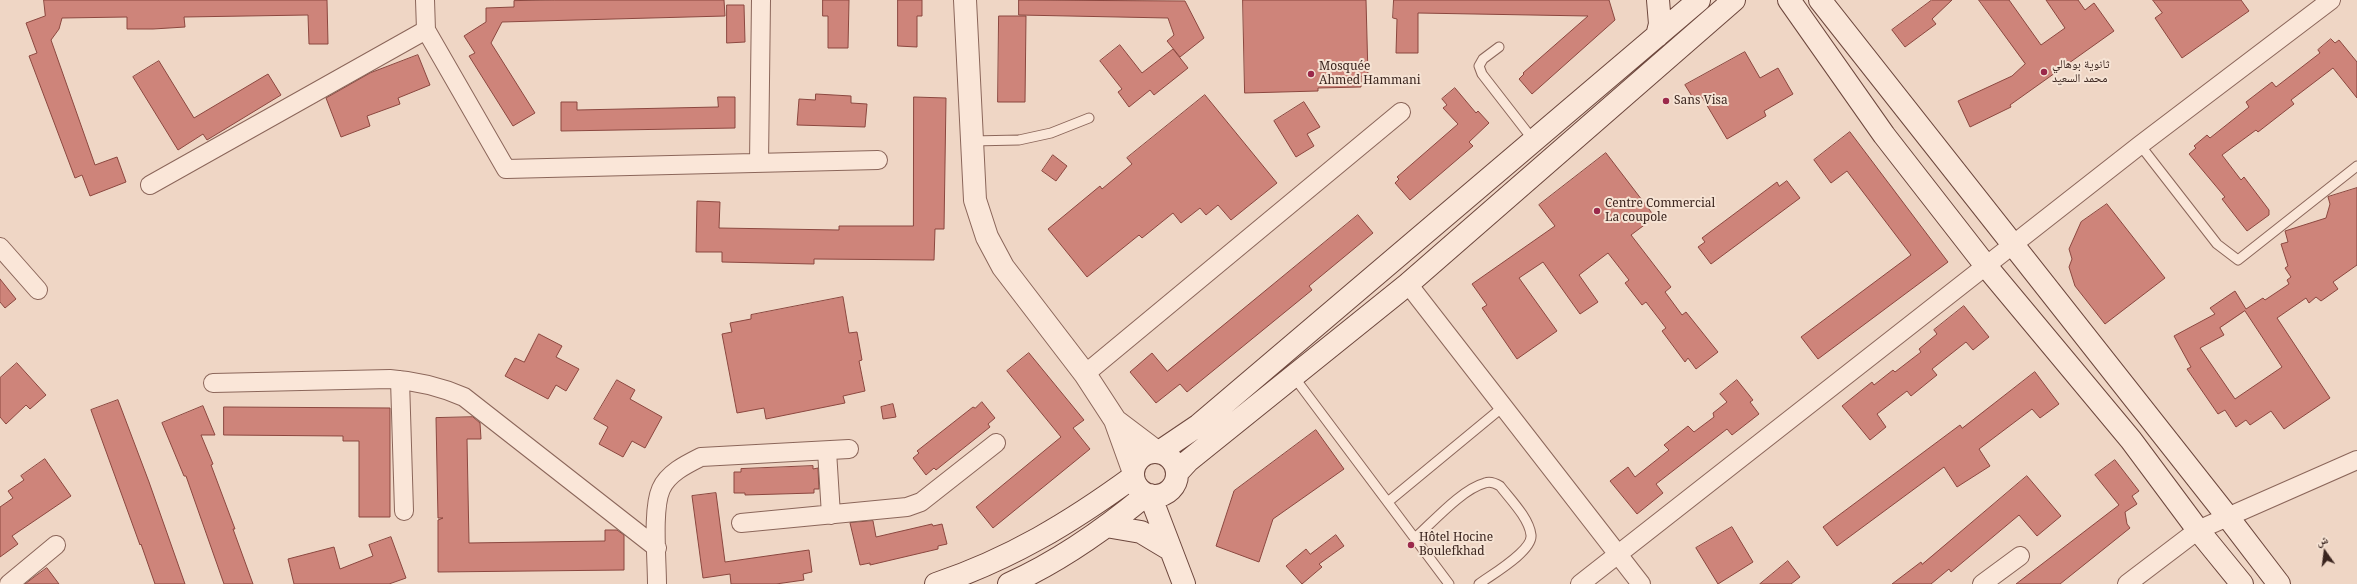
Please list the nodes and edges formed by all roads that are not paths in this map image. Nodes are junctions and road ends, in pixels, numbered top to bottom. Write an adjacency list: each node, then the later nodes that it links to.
1 (425, 0): 10 (street)
2 (761, 0): 19 (street)
3 (964, 0): 15 (main road)
4 (1658, 0): 11 (main road)
5 (1698, 0): 11 (main road)
6 (1734, 0): 25 (main road)
7 (1789, 0): 24 (main road)
8 (1820, 0): 22 (main road)
9 (2331, 0): 17 (street)
10 (426, 30): 19 (street); 21 (street)
11 (1658, 36): 16 (main road)
12 (1499, 47): 16 (lane)
13 (1401, 112): 27 (street)
14 (1089, 118): 15 (lane)
15 (970, 141): 27 (main road)
16 (1534, 141): 36 (main road)
17 (2140, 145): 20 (lane); 22 (street)
18 (878, 160): 19 (street)
19 (759, 163)
20 (2357, 166)
21 (150, 185)
22 (2012, 245): 24 (street); 44 (main road)
23 (0, 247): 26 (street)
24 (1986, 266): 47 (main road); 51 (street)
25 (1408, 284): 28 (main road); 31 (street)
26 (38, 290)
27 (1085, 374): 32 (main road)
28 (1294, 377): 39 (main road); 41 (lane)
29 (400, 380): 30 (street); 42 (street); 50 (street)
30 (213, 382)
31 (1504, 406): 41 (lane); 51 (street)
32 (1115, 420): 36 (main road); 38 (main road)
33 (996, 443): 43 (street)
34 (849, 449): 35 (street)
35 (827, 451): 43 (street); 50 (street)
36 (1158, 452): 38 (main road); 39 (main road)
37 (2357, 460): 44 (street)
38 (1133, 473): 40 (main road); 56 (main road)
39 (1175, 480): 40 (main road); 53 (main road)
40 (1148, 495): 46 (main road); 53 (main road)
41 (1389, 502): 48 (lane)
42 (404, 511)
43 (831, 515): 45 (street)
44 (2227, 516): 47 (street); 66 (main road)
45 (741, 523)
46 (1106, 526): 53 (main road); 57 (main road)
47 (2198, 530): 64 (street); 65 (main road)
48 (1415, 538): 59 (lane); 60 (lane)
49 (56, 545): 54 (street)
50 (657, 548): 55 (street)
51 (1619, 554): 61 (street); 62 (street)
52 (2020, 556): 63 (street)
53 (1174, 557): 58 (main road)
54 (9, 584)
55 (657, 584)
56 (936, 584)
57 (1009, 584)
58 (1184, 584)
59 (1449, 584)
60 (1479, 584)
61 (1580, 584)
62 (1641, 584)
63 (1982, 584)
64 (2127, 584)
65 (2242, 584)
66 (2278, 584)

